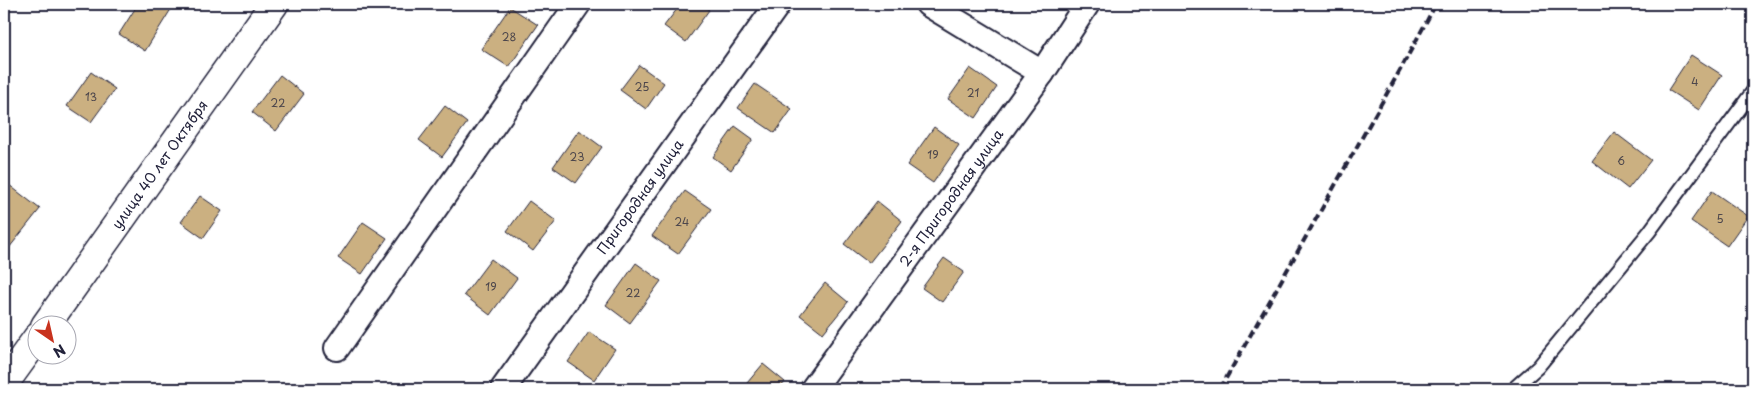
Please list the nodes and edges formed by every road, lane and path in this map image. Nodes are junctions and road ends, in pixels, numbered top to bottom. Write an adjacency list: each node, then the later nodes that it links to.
1 (274, 4): 8 (main road, улица 40 лет Октября)
2 (578, 4): 9 (street)
3 (778, 4): 12 (street, Пригородная улица)
4 (928, 4): 6 (street)
5 (1087, 4): 6 (street, 2-я Пригородная улица)
6 (1042, 73): 13 (street, 2-я Пригородная улица)
7 (1753, 91): 14 (lane)
8 (52, 316)
9 (338, 348)
10 (28, 350): 11 (main road)
11 (4, 384)
12 (503, 389)
13 (813, 389)
14 (1513, 389)

